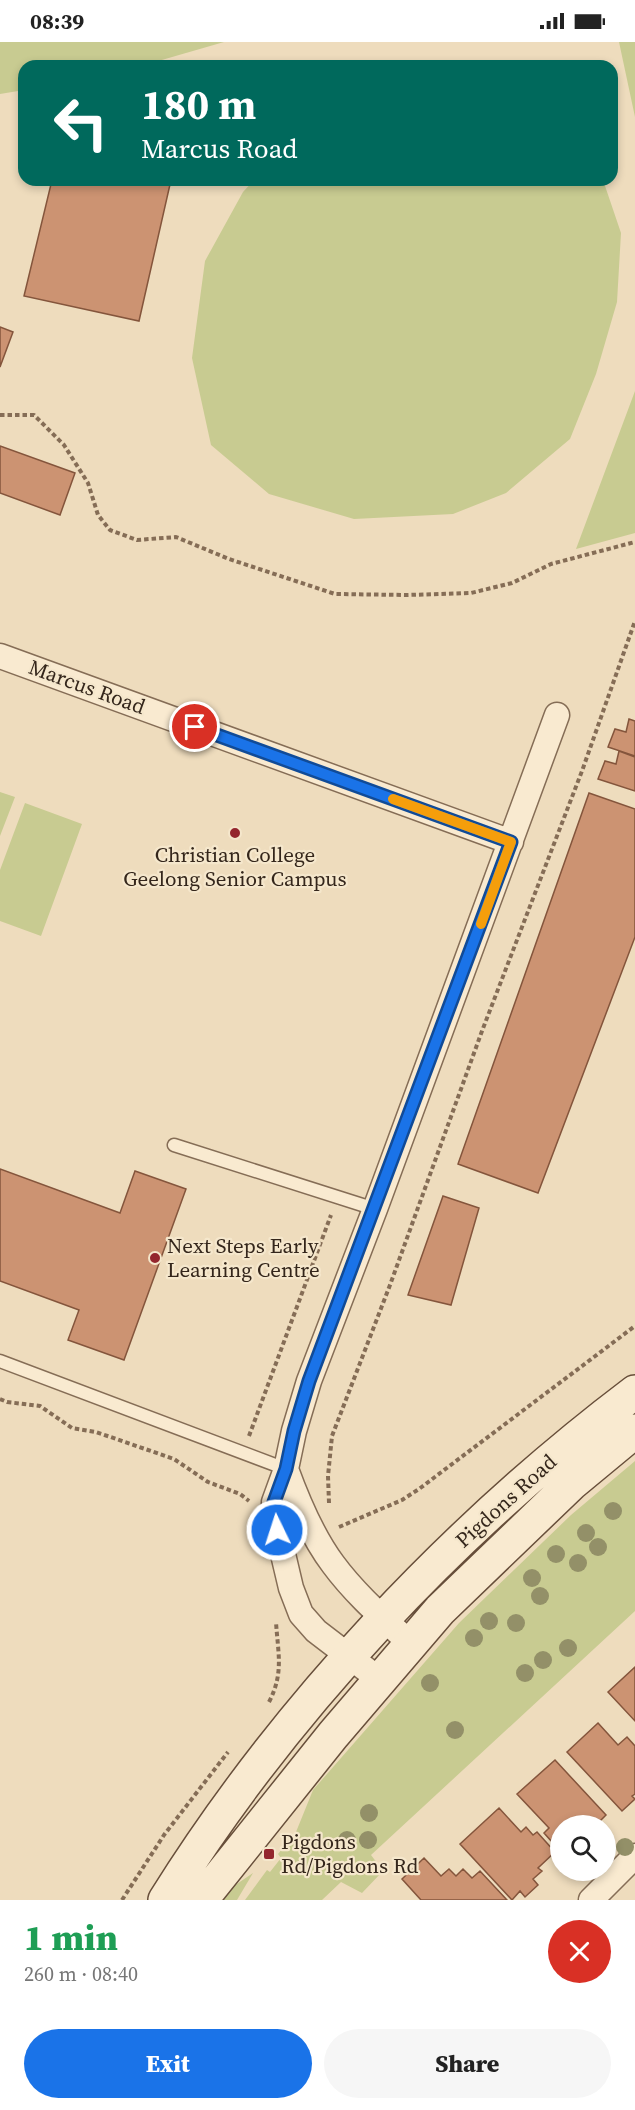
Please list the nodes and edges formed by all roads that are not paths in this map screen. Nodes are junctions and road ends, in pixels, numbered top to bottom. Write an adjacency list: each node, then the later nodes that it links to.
1 (0, 656): 3 (street, Marcus Road)
2 (557, 716): 3 (street)
3 (511, 842): 5 (street)
4 (174, 1145): 5 (lane)
5 (375, 1209): 9 (street)
6 (0, 1361): 9 (lane)
7 (635, 1392): 10 (street, Pigdons Road)
8 (635, 1431): 11 (street, Pigdons Road)
9 (286, 1469): 10 (street); 12 (street)
10 (384, 1619): 11 (street); 12 (street, Pigdons Road)
11 (411, 1644): 13 (street, Pigdons Road)
12 (351, 1656): 13 (street); 15 (street, Pigdons Road)
13 (380, 1680): 16 (street, Pigdons Road)
14 (635, 1856): 17 (street)
15 (165, 1900)
16 (201, 1900)
17 (591, 1900)

